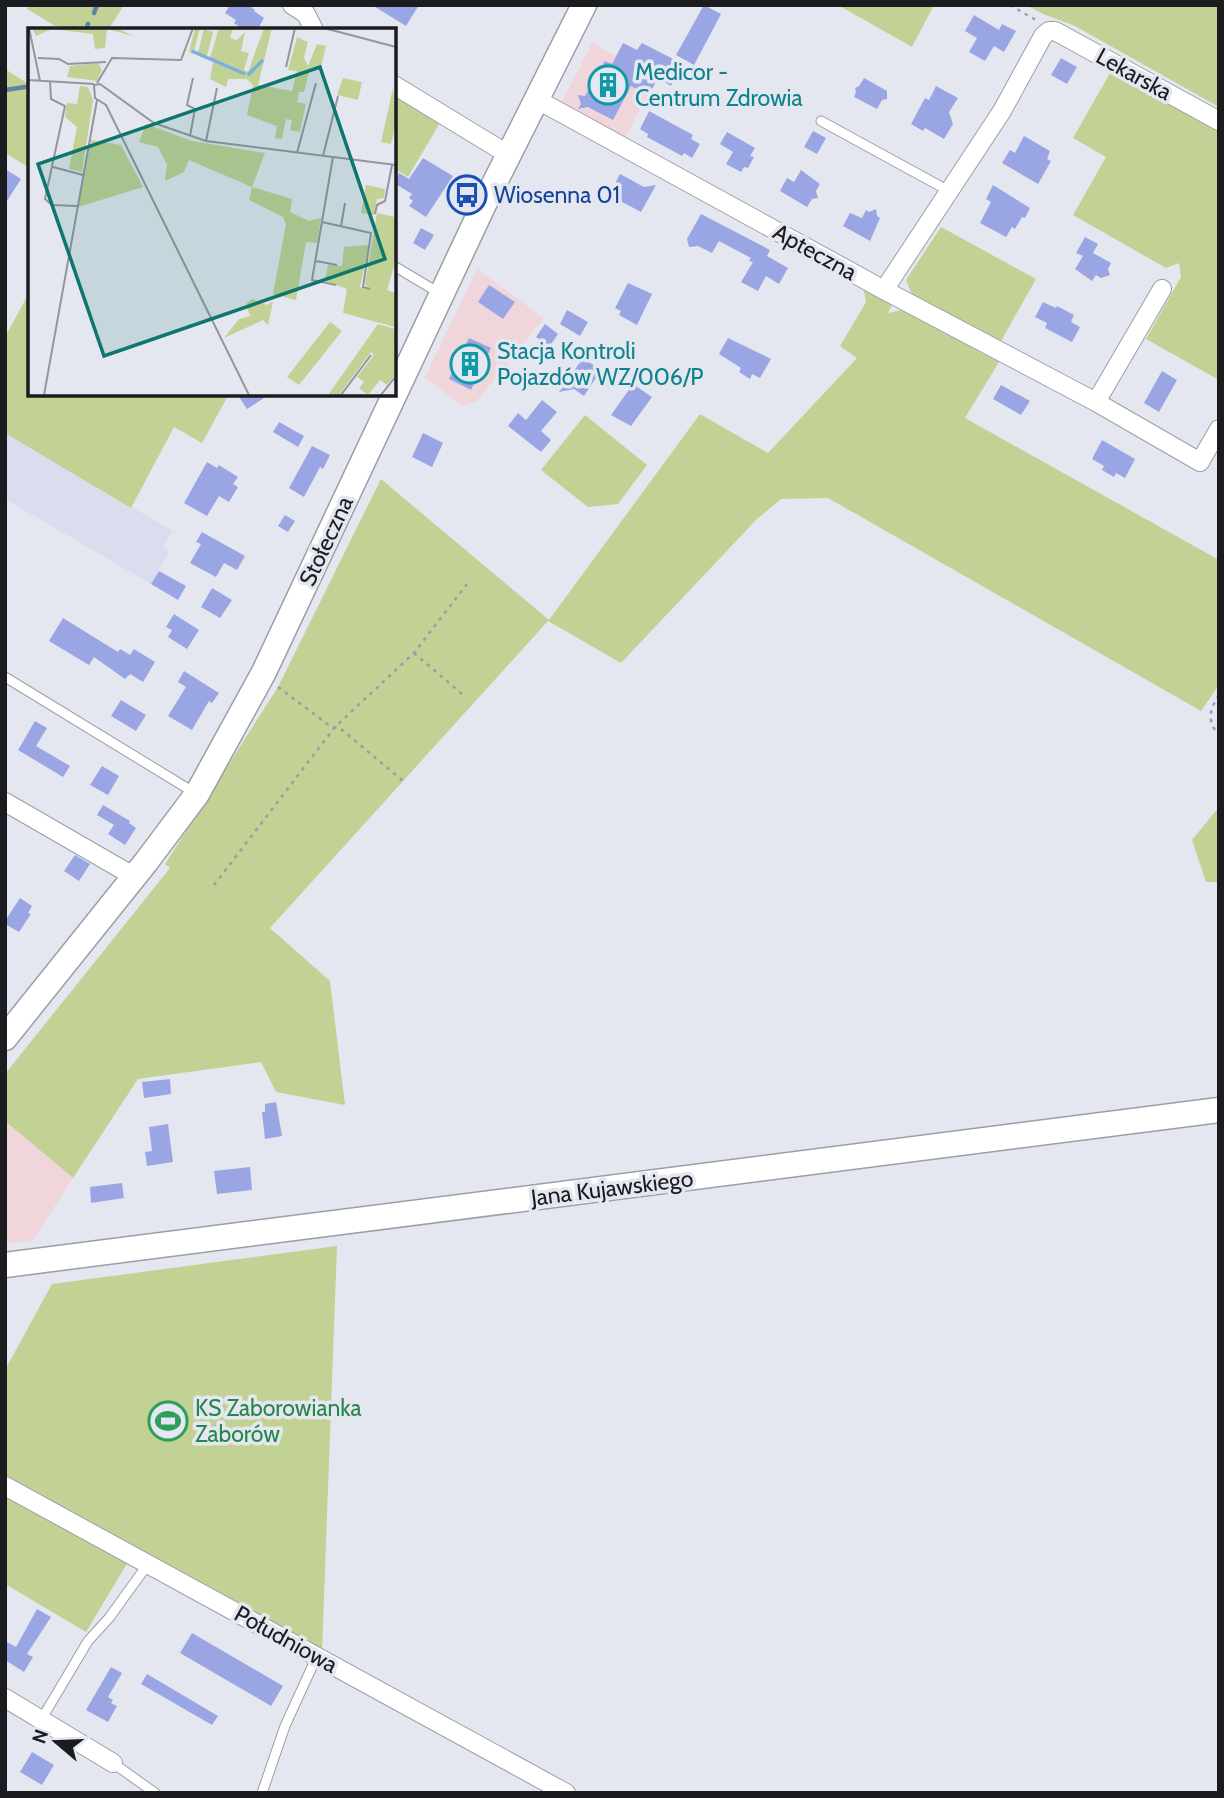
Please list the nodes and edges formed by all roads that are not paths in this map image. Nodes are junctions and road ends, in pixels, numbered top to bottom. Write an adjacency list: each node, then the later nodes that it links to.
1 (292, 5): 3 (street)
2 (584, 5): 5 (main road, Stołeczna)
3 (313, 28)
4 (396, 86): 8 (street)
5 (536, 99): 8 (main road, Stołeczna); 12 (street, Apteczna)
6 (821, 121): 9 (lane)
7 (1219, 121): 9 (street, Lekarska)
8 (509, 155): 13 (main road, Stołeczna)
9 (949, 191): 12 (street)
10 (396, 267): 13 (lane)
11 (1162, 289): 16 (street)
12 (884, 290): 16 (street, Apteczna)
13 (443, 295): 14 (main road, Stołeczna)
14 (396, 394)
15 (395, 396): 19 (main road, Stołeczna)
16 (1096, 402): 17 (street, Apteczna)
17 (1219, 429)
18 (5, 677): 19 (lane)
19 (197, 794): 21 (main road, Stołeczna)
20 (5, 802): 21 (street)
21 (135, 877): 22 (main road, Stołeczna)
22 (5, 1038)
23 (1219, 1110): 24 (main road, Jana Kujawskiego)
24 (5, 1265)
25 (5, 1486): 26 (street, Południowa)
26 (148, 1564): 27 (street, Południowa); 29 (lane)
27 (317, 1656): 32 (lane); 33 (street, Południowa)
28 (5, 1698): 29 (street)
29 (41, 1720): 30 (street)
30 (113, 1763): 31 (lane)
31 (155, 1793)
32 (262, 1793)
33 (566, 1793)

